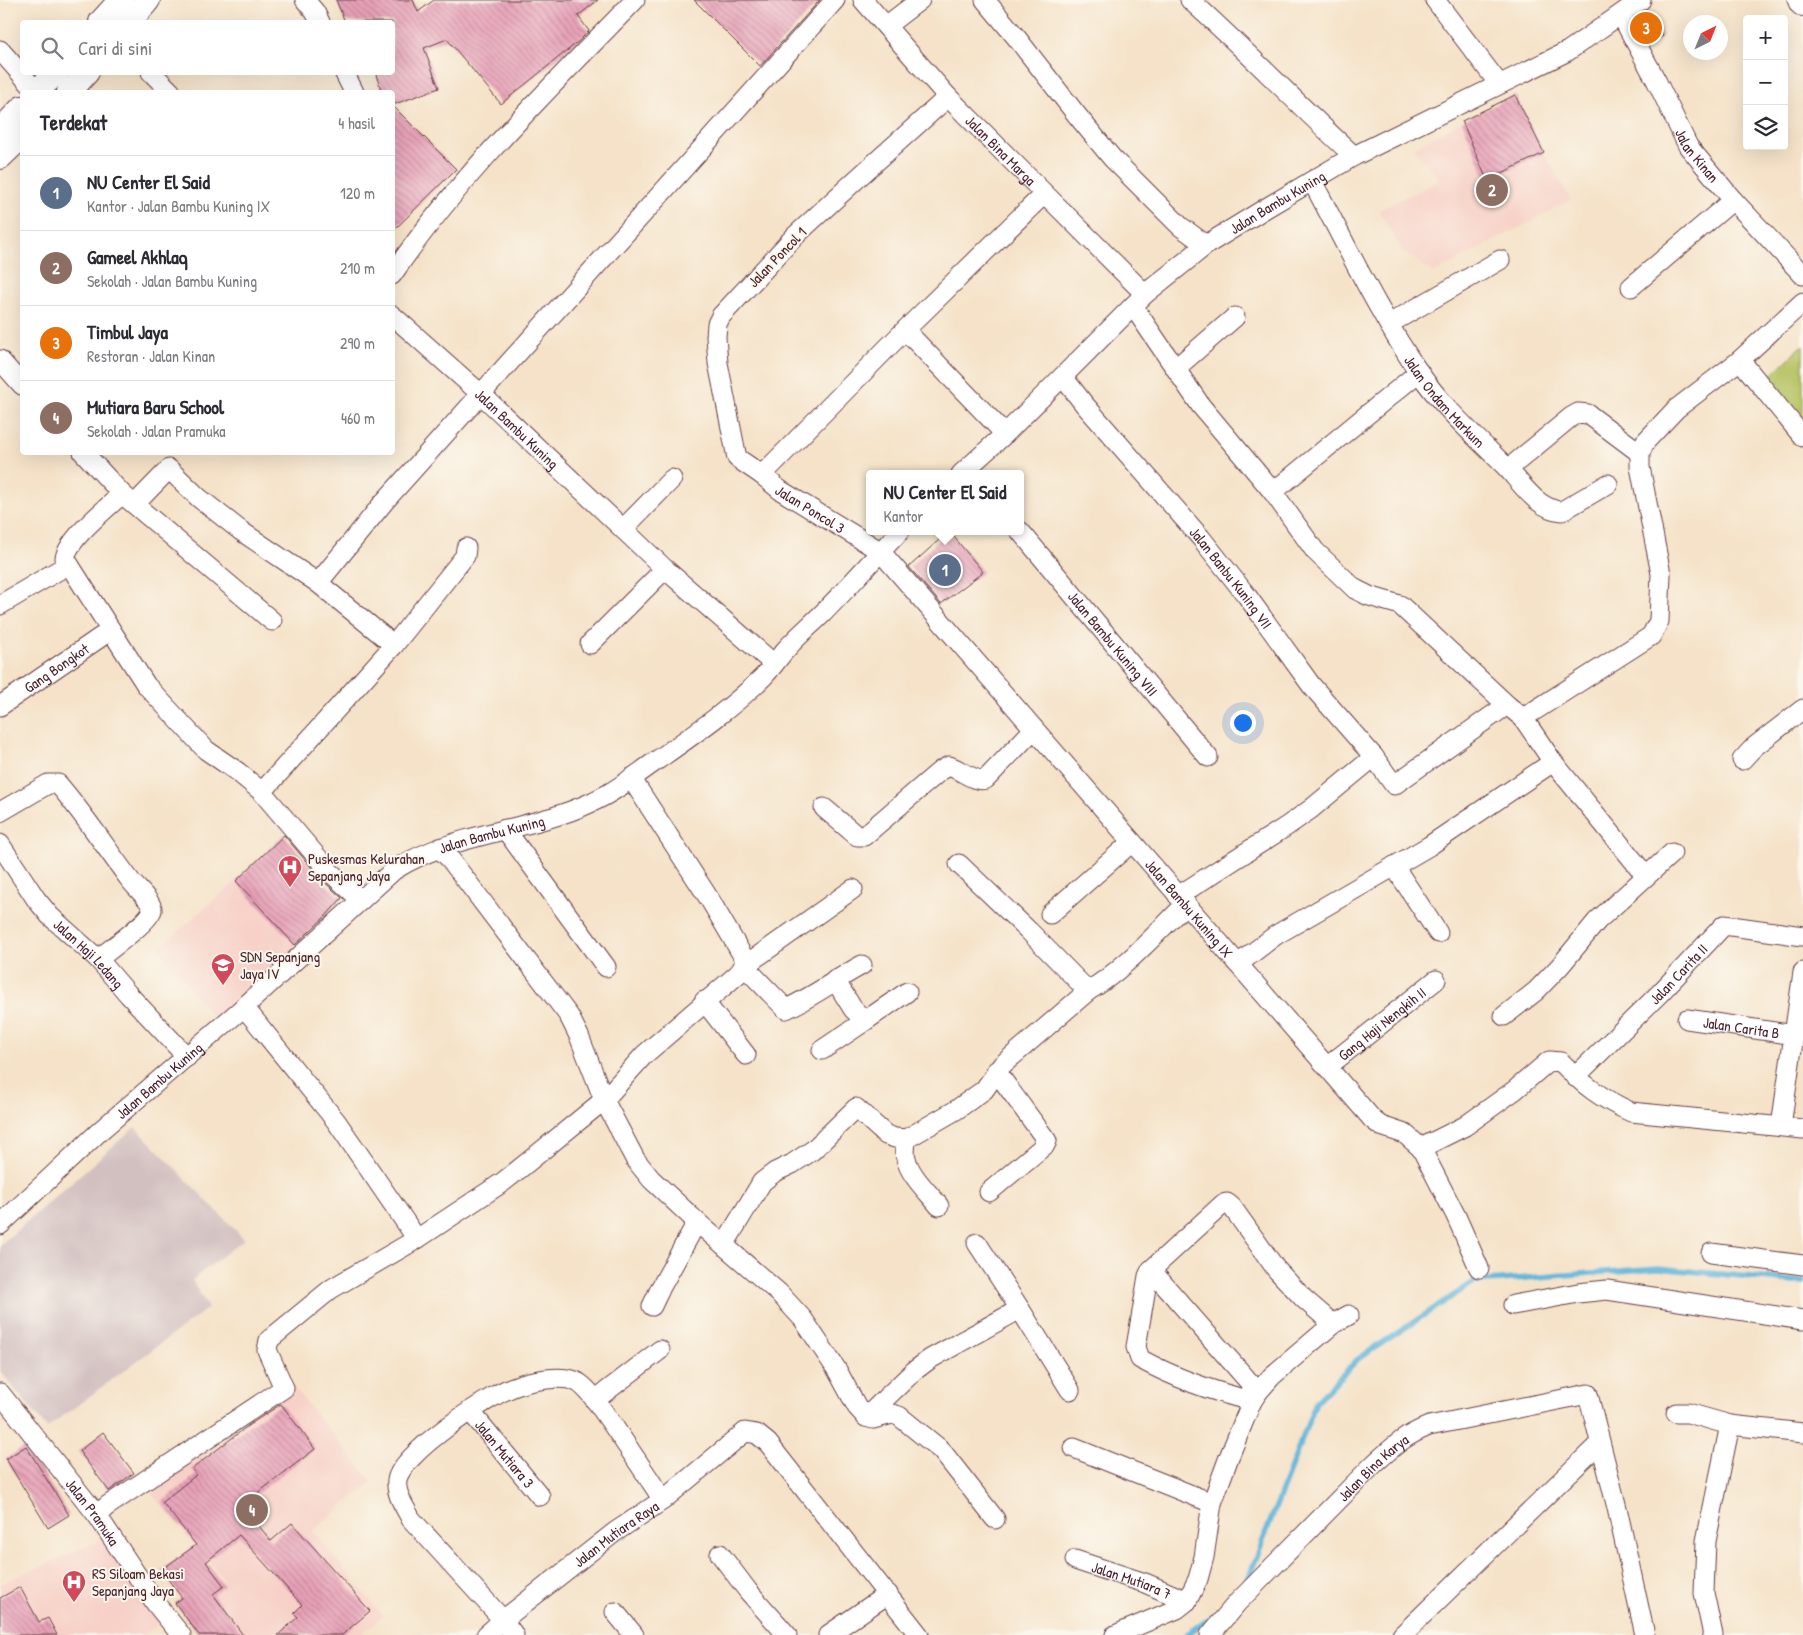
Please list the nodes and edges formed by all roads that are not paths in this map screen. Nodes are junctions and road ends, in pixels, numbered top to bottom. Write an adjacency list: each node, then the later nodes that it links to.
1 (121, 0): 13 (main road)
2 (148, 0): 14 (main road)
3 (305, 0): 15 (street)
4 (635, 0): 41 (street)
5 (835, 0): 56 (street)
6 (863, 0): 16 (street, Jalan Bina Marga)
7 (920, 0): 16 (street)
8 (985, 0): 39 (street)
9 (1190, 0): 34 (street)
10 (1435, 0): 24 (street)
11 (1642, 0): 12 (street, Jalan Bambu Kuning)
12 (1621, 15): 24 (street, Jalan Bambu Kuning); 38 (street, Jalan Kinan)
13 (103, 20)
14 (131, 20)
15 (319, 20)
16 (886, 26): 30 (street, Jalan Bina Marga)
17 (0, 50): 18 (street)
18 (20, 73)
19 (22, 75): 25 (street)
20 (53, 75): 26 (main road)
21 (84, 75): 27 (main road)
22 (154, 75): 28 (street)
23 (346, 75): 29 (street)
24 (1499, 84): 34 (street, Jalan Bambu Kuning)
25 (35, 90)
26 (39, 90)
27 (71, 90)
28 (169, 90)
29 (353, 90)
30 (948, 97): 37 (street, Jalan Bina Marga); 61 (street, Jalan Poncol 1)
31 (20, 110): 32 (main road)
32 (0, 131)
33 (20, 138): 35 (main road)
34 (1354, 156): 36 (street, Jalan Bambu Kuning)
35 (0, 157)
36 (1312, 181): 39 (street, Jalan Bambu Kuning); 48 (street, Jalan Ondam Markum)
37 (1044, 194): 44 (street, Jalan Bina Marga); 49 (street)
38 (1733, 200): 42 (street, Jalan Kinan); 43 (street)
39 (1206, 245): 44 (street, Jalan Bambu Kuning)
40 (1500, 260): 48 (street)
41 (395, 271)
42 (1803, 275)
43 (1631, 286)
44 (1139, 300): 52 (street, Jalan Bina Marga); 54 (street, Jalan Bambu Kuning)
45 (1803, 302): 51 (street)
46 (1235, 317): 52 (street)
47 (395, 318): 56 (street, Jalan Bambu Kuning)
48 (1389, 324): 53 (street, Jalan Ondam Markum)
49 (906, 330): 57 (street); 64 (street)
50 (0, 360): 55 (street)
51 (1740, 360): 58 (street); 59 (street)
52 (1176, 368): 67 (street, Jalan Bina Marga)
53 (1419, 372): 62 (street, Jalan Ondam Markum); 67 (street)
54 (1063, 377): 57 (street, Jalan Bambu Kuning); 89 (street, Jalan Banbu Kuning VII)
55 (20, 383)
56 (482, 395): 69 (street, Jalan Bambu Kuning); 76 (street)
57 (1005, 434): 63 (street, Jalan Bambu Kuning)
58 (1803, 437)
59 (1640, 453): 62 (street); 86 (street)
60 (86, 455): 68 (street)
61 (742, 463): 64 (street, Jalan Poncol 3)
62 (1508, 469): 66 (street, Jalan Ondam Markum)
63 (968, 470)
64 (762, 475): 73 (street, Jalan Poncol 3)
65 (672, 479): 69 (street)
66 (1608, 484)
67 (1273, 492): 83 (street, Jalan Bina Marga)
68 (128, 499): 74 (street); 76 (street); 78 (street)
69 (623, 529): 75 (street, Jalan Bambu Kuning)
70 (896, 535): 73 (street, Jalan Bambu Kuning)
71 (1023, 535): 88 (street, Jalan Bambu Kuning VIII)
72 (466, 548): 81 (street)
73 (880, 551): 82 (street, Jalan Bambu Kuning); 87 (street, Jalan Bambu Kuning IX)
74 (69, 564): 77 (street); 79 (street)
75 (665, 569): 80 (street); 82 (street, Jalan Bambu Kuning)
76 (318, 583): 81 (street)
77 (0, 605)
78 (272, 621)
79 (111, 630): 84 (street, Gang Bongkot); 93 (street)
80 (590, 644)
81 (394, 645): 93 (street)
82 (774, 664): 92 (street, Jalan Bambu Kuning)
83 (1507, 705): 86 (street, Jalan Bina Marga); 89 (street, Jalan Banbu Kuning VII)
84 (0, 706)
85 (1803, 709): 90 (street)
86 (1523, 718): 91 (street, Jalan Bina Marga)
87 (1034, 729): 94 (street); 97 (street, Jalan Bambu Kuning IX)
88 (1208, 756)
89 (1374, 758): 106 (street)
90 (1742, 760)
91 (1553, 762): 102 (street); 103 (street, Jalan Bina Marga)
92 (631, 778): 96 (street, Jalan Bambu Kuning); 113 (street)
93 (262, 792): 105 (street)
94 (824, 808)
95 (0, 812): 110 (street)
96 (505, 829): 99 (street, Jalan Bambu Kuning); 114 (street)
97 (1132, 842): 106 (street, Jalan Bambu Kuning IX); 107 (street)
98 (0, 844): 110 (street, Jalan Haji Ledang)
99 (439, 848): 105 (street, Jalan Bambu Kuning); 132 (street)
100 (1672, 853): 103 (street)
101 (959, 864): 118 (street)
102 (1394, 866): 108 (street); 111 (street)
103 (1646, 876): 122 (street)
104 (854, 889): 113 (street)
105 (361, 900): 121 (street, Jalan Bambu Kuning)
106 (1182, 900): 111 (street, Jalan Bambu Kuning IX); 118 (street)
107 (1050, 914)
108 (1438, 932)
109 (1803, 936): 131 (street, Jalan Carita II)
110 (98, 959): 128 (street, Jalan Haji Ledang)
111 (1238, 964): 129 (street, Jalan Bambu Kuning IX)
112 (862, 965): 116 (street)
113 (744, 966): 116 (street); 120 (street)
114 (606, 967)
115 (1803, 972): 125 (street)
116 (835, 980): 124 (street)
117 (1436, 980): 129 (street, Gang Haji Nengkih II)
118 (1088, 991): 130 (street)
119 (907, 992): 124 (street)
120 (704, 1001): 127 (street); 132 (street)
121 (244, 1007): 128 (street, Jalan Bambu Kuning); 141 (street)
122 (1504, 1016)
123 (1687, 1019): 125 (street, Jalan Carita B)
124 (865, 1021): 126 (street)
125 (1795, 1035): 133 (street)
126 (822, 1050)
127 (746, 1055)
128 (187, 1057): 140 (street, Jalan Bambu Kuning)
129 (1327, 1067): 136 (street, Jalan Bambu Kuning IX)
130 (996, 1071): 135 (street); 137 (street)
131 (1575, 1077): 133 (street); 136 (street)
132 (604, 1100): 139 (street); 141 (street)
133 (1781, 1126): 134 (street)
134 (1803, 1129)
135 (906, 1139): 138 (street); 143 (street)
136 (1421, 1148): 146 (street, Jalan Bambu Kuning IX)
137 (989, 1192)
138 (939, 1206)
139 (698, 1222): 143 (street); 149 (street)
140 (0, 1225)
141 (417, 1239): 167 (street)
142 (976, 1243): 150 (street)
143 (724, 1245): 159 (street)
144 (1711, 1253): 145 (street)
145 (1803, 1265)
146 (1479, 1268)
147 (1151, 1270): 155 (street); 155 (street); 155 (street)
148 (1513, 1305): 151 (street)
149 (652, 1306)
150 (1020, 1309): 153 (street); 159 (street)
151 (1803, 1320)
152 (660, 1350): 156 (street)
153 (1070, 1390)
154 (0, 1393): 167 (street, Jalan Pramuka)
155 (1255, 1397): 166 (street)
156 (595, 1400): 157 (street); 165 (street)
157 (470, 1411): 164 (street, Jalan Mutiara 3); 174 (street)
158 (1676, 1413): 160 (street)
159 (866, 1417): 168 (street)
160 (1730, 1425): 161 (street); 185 (street)
161 (1803, 1433)
162 (1600, 1442): 182 (street, Jalan Bina Karya); 183 (street); 184 (street)
163 (1074, 1448): 166 (street)
164 (540, 1496)
165 (663, 1500): 171 (street, Jalan Mutiara Raya); 174 (street, Jalan Mutiara Raya)
166 (1212, 1502): 172 (street)
167 (96, 1515): 175 (street, Jalan Pramuka)
168 (995, 1519)
169 (720, 1554): 178 (street)
170 (1075, 1560): 172 (street, Jalan Mutiara 7)
171 (888, 1594): 179 (street); 180 (street)
172 (1187, 1601): 181 (street)
173 (615, 1612): 177 (street)
174 (509, 1627): 176 (street, Jalan Mutiara Raya)
175 (181, 1635)
176 (486, 1635)
177 (634, 1635)
178 (787, 1635)
179 (828, 1635)
180 (919, 1635)
181 (1115, 1635)
182 (1210, 1635)
183 (1402, 1635)
184 (1645, 1635)
185 (1713, 1635)

